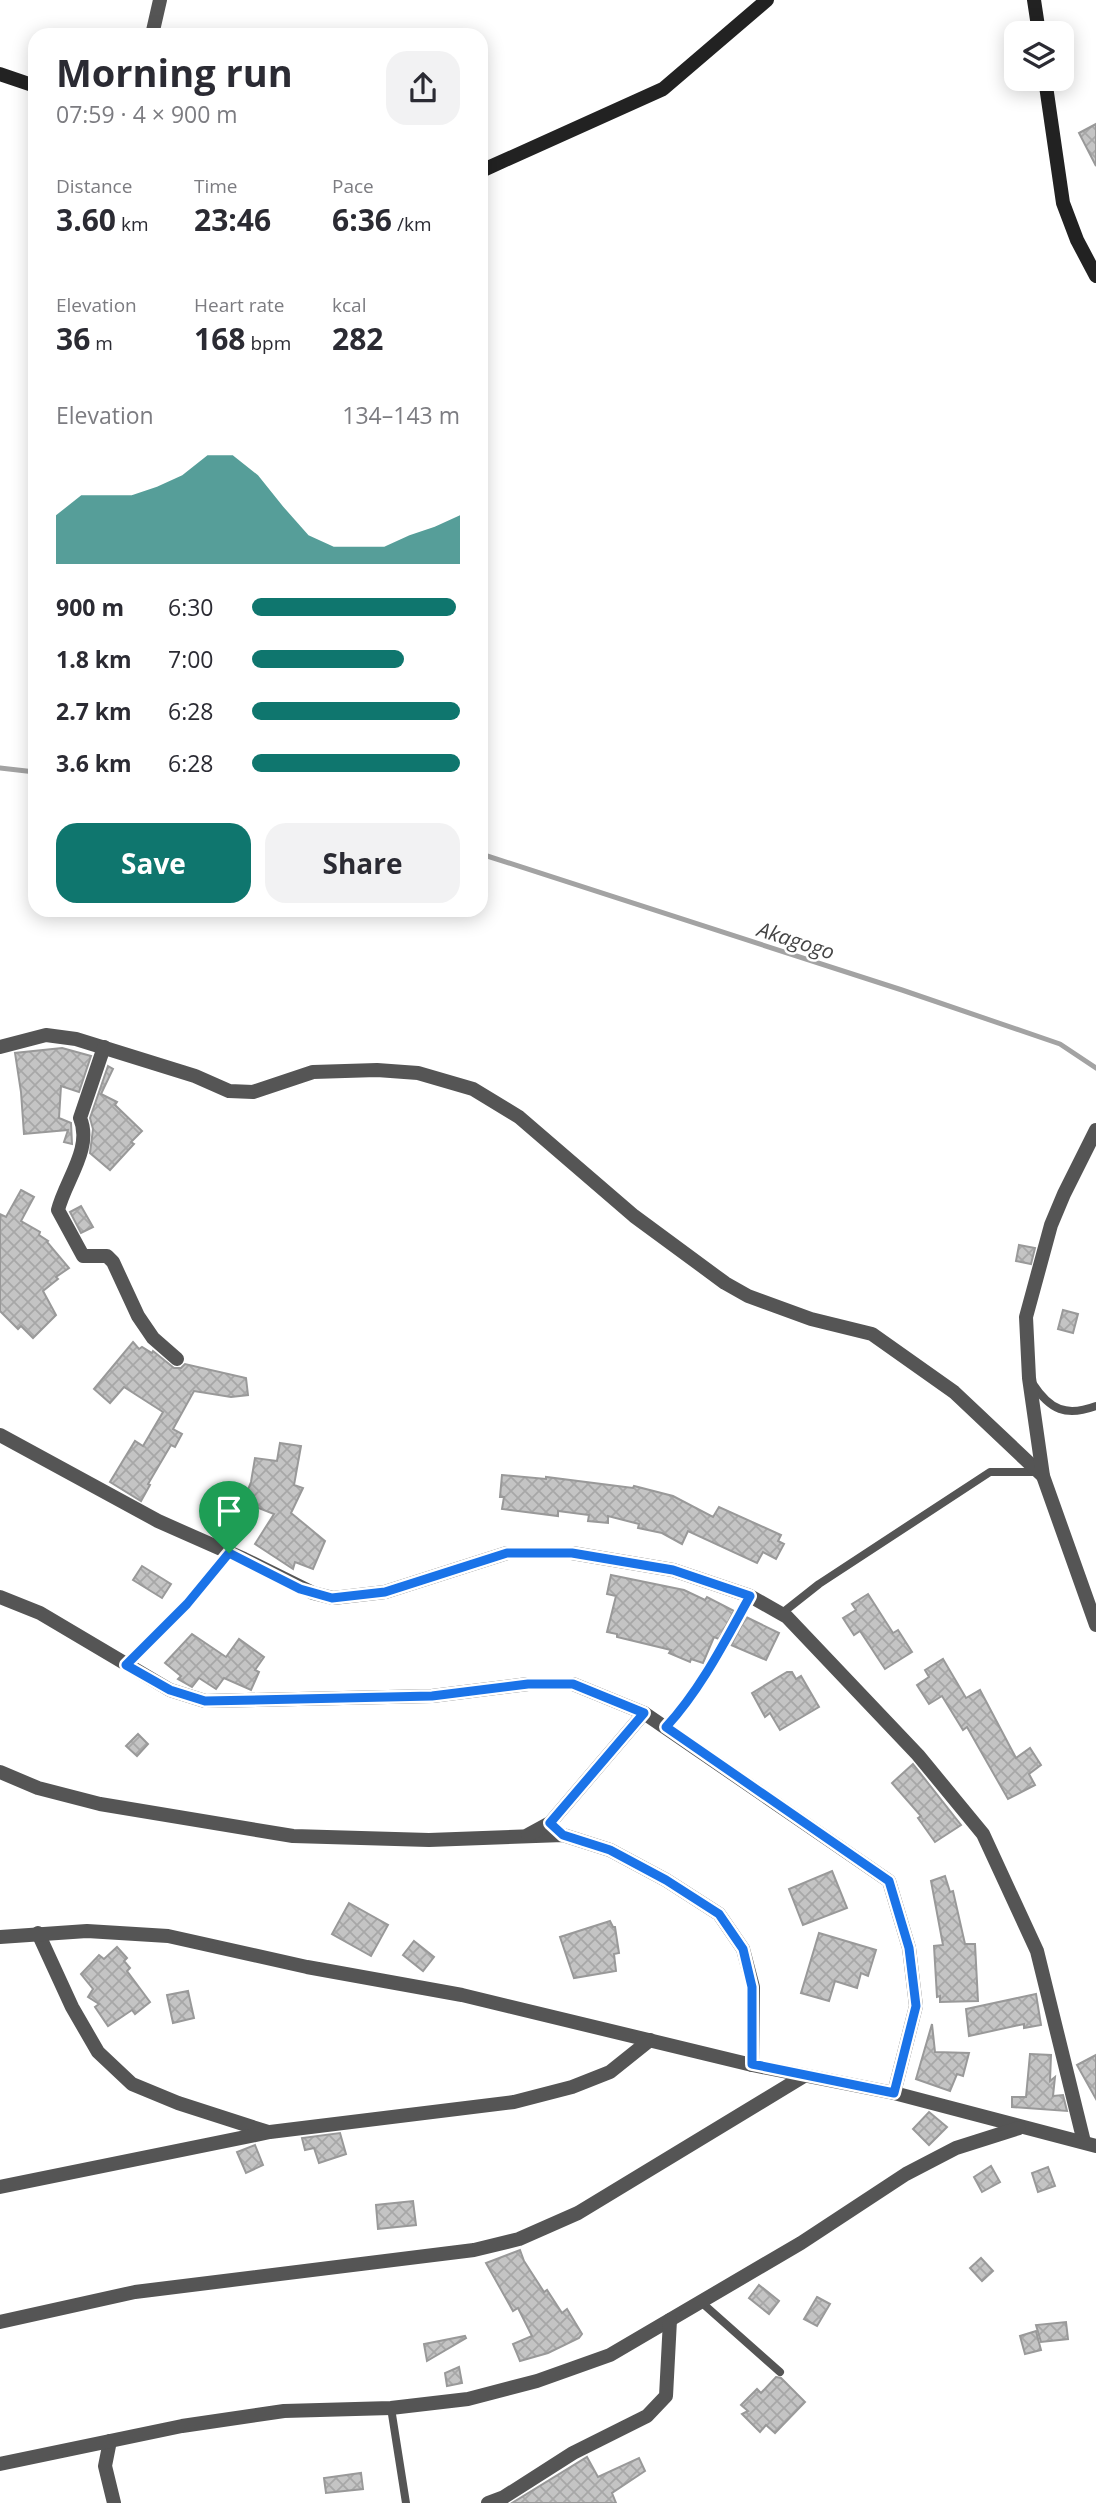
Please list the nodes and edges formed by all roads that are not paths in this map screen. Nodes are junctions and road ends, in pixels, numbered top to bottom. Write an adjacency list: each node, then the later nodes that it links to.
1 (160, 0): 5 (street)
2 (767, 0): 9 (main road)
3 (1034, 0): 4 (main road)
4 (1037, 21)
5 (154, 28)
6 (0, 74): 7 (main road)
7 (28, 84)
8 (1047, 91): 10 (main road)
9 (488, 168)
10 (1096, 276)
11 (0, 1047): 12 (street)
12 (104, 1047): 14 (street); 18 (street)
13 (1096, 1130): 15 (street)
14 (177, 1359)
15 (1029, 1378): 16 (lane); 18 (street)
16 (1096, 1406)
17 (0, 1435): 19 (street)
18 (1041, 1474): 22 (lane); 23 (street)
19 (229, 1553): 20 (street); 24 (lane)
20 (750, 1596): 22 (street); 26 (lane)
21 (1, 1601): 24 (street)
22 (781, 1614): 39 (street)
23 (1096, 1625)
24 (126, 1665): 25 (street)
25 (644, 1713): 26 (street); 28 (street)
26 (666, 1727): 36 (street)
27 (0, 1772): 30 (street)
28 (550, 1823): 29 (street); 30 (street)
29 (563, 1835): 30 (street); 34 (street)
30 (526, 1836)
31 (38, 1933): 32 (street); 33 (street); 38 (street)
32 (0, 1937)
33 (650, 2040): 34 (street); 38 (street)
34 (752, 2064): 35 (street)
35 (804, 2076): 36 (street); 43 (street)
36 (894, 2093): 37 (street)
37 (1020, 2128): 39 (street); 41 (street)
38 (270, 2132): 40 (street)
39 (1090, 2144)
40 (0, 2188)
41 (701, 2302): 42 (street); 44 (lane)
42 (670, 2320): 45 (street); 50 (street)
43 (0, 2322)
44 (780, 2372)
45 (391, 2408): 46 (street); 49 (lane)
46 (110, 2441): 47 (street); 48 (street)
47 (0, 2464)
48 (114, 2503)
49 (407, 2503)
50 (488, 2503)

